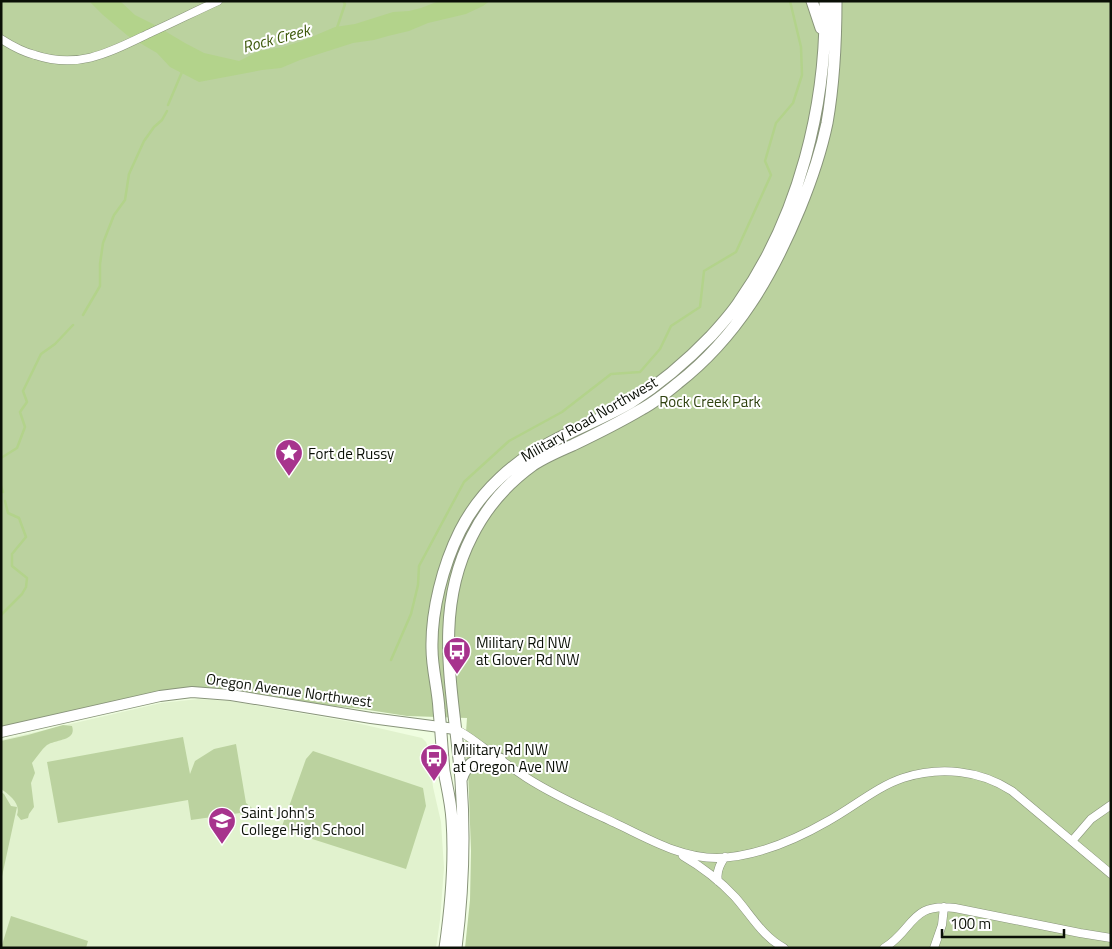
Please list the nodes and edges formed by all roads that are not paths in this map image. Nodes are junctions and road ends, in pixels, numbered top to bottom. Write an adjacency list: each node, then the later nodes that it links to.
1 (218, 1): 5 (street)
2 (812, 1): 6 (main road)
3 (824, 1): 6 (main road, Military Road Northwest)
4 (836, 1): 8 (main road, Military Road Northwest)
5 (1, 38)
6 (824, 42): 7 (main road, Military Road Northwest)
7 (440, 727): 8 (street, Oregon Avenue Northwest); 9 (street, Oregon Avenue Northwest); 20 (main road, Military Road Northwest)
8 (455, 729): 10 (street); 11 (main road, Military Road Northwest)
9 (1, 732)
10 (500, 760): 11 (main road); 14 (street)
11 (461, 780): 21 (main road, Military Road Northwest)
12 (1111, 805): 13 (street)
13 (1072, 841): 15 (street); 16 (street)
14 (673, 849): 15 (street); 17 (street)
15 (724, 857): 17 (street)
16 (1111, 874)
17 (718, 881): 22 (street)
18 (944, 907): 19 (street); 23 (street); 24 (street)
19 (1111, 938)
20 (444, 948)
21 (456, 948)
22 (784, 948)
23 (884, 948)
24 (934, 948)

